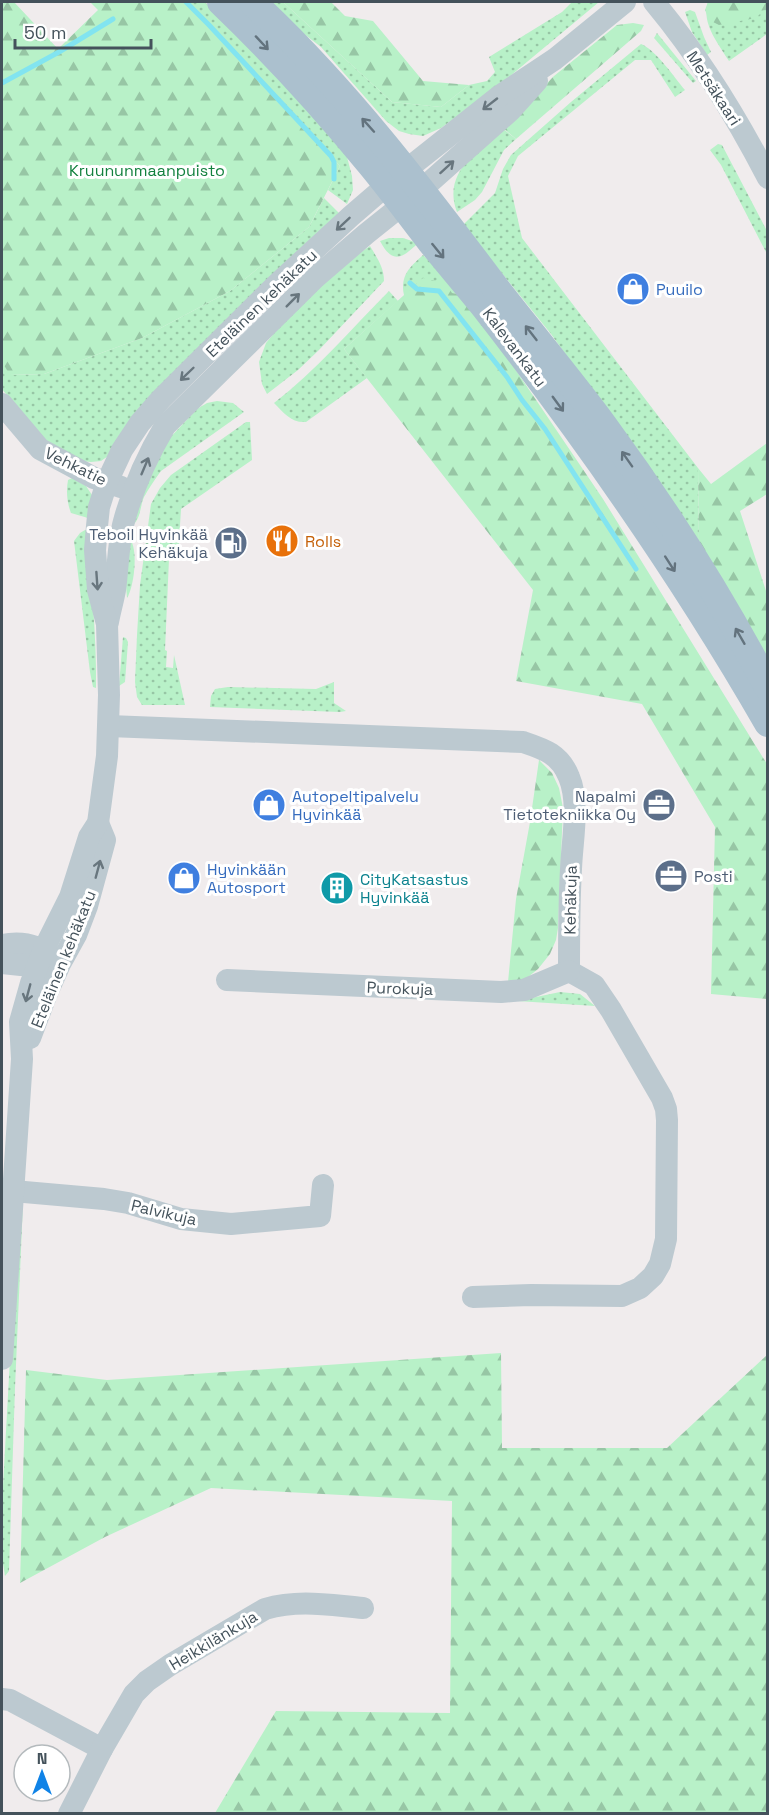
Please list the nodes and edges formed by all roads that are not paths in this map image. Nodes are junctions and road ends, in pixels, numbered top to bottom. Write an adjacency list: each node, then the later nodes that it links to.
1 (221, 2): 6 (main road, Kalevankatu, one-way to 6)
2 (252, 2): 6 (main road, Kalevankatu, one-way to 2)
3 (625, 2): 6 (street, Eteläinen kehäkatu)
4 (654, 2): 5 (street, Metsäkaari)
5 (768, 178)
6 (404, 188): 8 (street, Eteläinen kehäkatu, one-way to 8); 9 (street, Eteläinen kehäkatu, one-way to 6); 11 (main road, Kalevankatu, one-way to 6); 12 (main road, Kalevankatu, one-way to 12)
7 (2, 404): 8 (street, Vehkatie)
8 (107, 482): 9 (street, Vehkatie); 10 (street, Eteläinen kehäkatu, one-way to 10)
9 (134, 492): 10 (street, Eteläinen kehäkatu)
10 (107, 624): 13 (street, Eteläinen kehäkatu)
11 (768, 687)
12 (768, 723)
13 (109, 726): 15 (street, Eteläinen kehäkatu); 17 (street, Kehäkuja)
14 (2, 945): 15 (street)
15 (47, 959): 16 (street); 20 (street, Eteläinen kehäkatu)
16 (2, 963)
17 (569, 971): 18 (street, Purokuja); 21 (street)
18 (227, 980)
19 (323, 1185): 20 (street, Palvikuja)
20 (13, 1191): 22 (street, Eteläinen kehäkatu)
21 (473, 1298)
22 (2, 1359)
23 (363, 1608): 25 (street, Heikkilänkuja)
24 (2, 1699): 25 (street)
25 (102, 1749): 26 (street, Heikkilänkuja)
26 (69, 1814)

